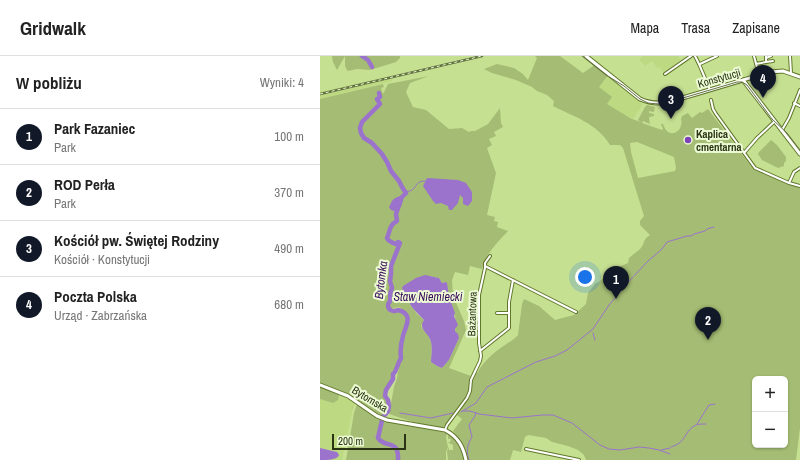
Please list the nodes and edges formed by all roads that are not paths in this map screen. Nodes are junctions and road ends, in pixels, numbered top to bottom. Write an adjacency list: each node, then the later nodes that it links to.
1 (586, 56): 18 (street, Konstytucji)
2 (691, 56): 14 (street)
3 (695, 56): 11 (street)
4 (717, 56): 11 (street)
5 (754, 56): 12 (street)
6 (771, 56): 8 (street)
7 (790, 56): 13 (street)
8 (766, 57): 10 (street)
9 (773, 61): 10 (street)
10 (766, 62): 12 (street)
11 (699, 64): 18 (street)
12 (756, 64): 15 (street)
13 (791, 73): 15 (street, Konstytucji); 16 (street, Konstytucji)
14 (665, 74)
15 (759, 75): 17 (street, Konstytucji)
16 (800, 77)
17 (743, 80): 18 (street, Konstytucji); 23 (street)
18 (710, 90)
19 (800, 90): 21 (street)
20 (710, 100): 25 (street)
21 (794, 103): 22 (street); 24 (street)
22 (800, 106)
23 (775, 121): 24 (street); 25 (street)
24 (782, 130): 26 (street)
25 (744, 153): 28 (street)
26 (800, 154)
27 (800, 168): 28 (street)
28 (789, 183): 29 (street)
29 (800, 186)
30 (490, 256): 31 (street, Bażantowa)
31 (485, 266): 32 (street); 36 (street, Bażantowa)
32 (513, 280): 33 (street); 35 (street, Bażantowa)
33 (576, 312)
34 (497, 313): 35 (street)
35 (509, 313): 36 (street, Bażantowa)
36 (480, 351): 38 (street, Bażantowa)
37 (320, 386): 38 (street, Bytomska)
38 (445, 430): 40 (street)
39 (526, 449): 41 (street)
40 (466, 460)
41 (579, 460)

